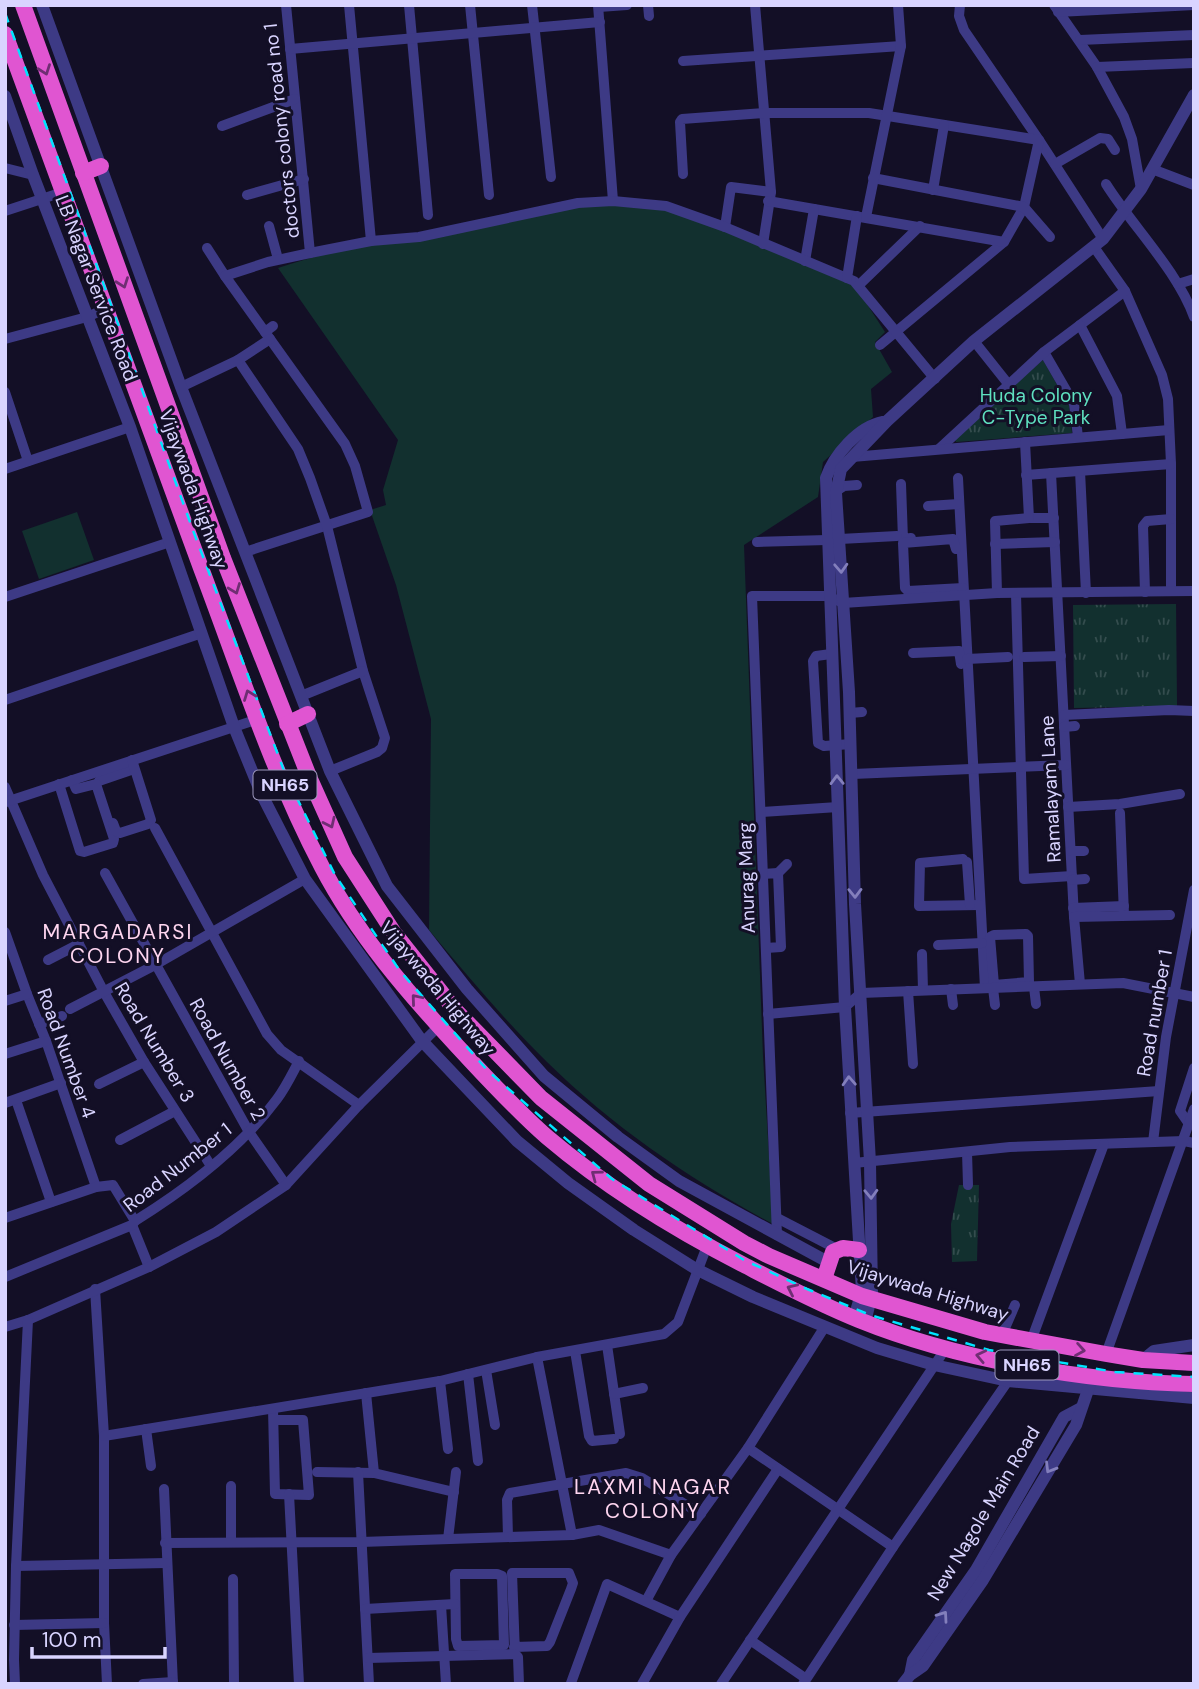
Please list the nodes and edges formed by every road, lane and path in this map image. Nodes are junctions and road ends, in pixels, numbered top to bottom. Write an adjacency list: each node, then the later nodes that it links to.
1 (23, 5): 42 (highway, Vijaywada Highway / NH65, one-way to 42)
2 (42, 5): 39 (street)
3 (286, 5): 24 (street, doctors colony road no 1)
4 (349, 5): 22 (street)
5 (409, 5): 20 (street)
6 (470, 5): 17 (street)
7 (532, 5): 16 (street)
8 (627, 5): 13 (street)
9 (755, 5): 25 (street)
10 (898, 5): 23 (street)
11 (960, 5): 36 (street)
12 (1194, 5): 14 (street)
13 (599, 6): 15 (street)
14 (1056, 9): 21 (street)
15 (600, 22): 16 (street); 57 (street)
16 (533, 27): 17 (street); 45 (street)
17 (473, 31): 20 (street); 54 (street)
18 (5, 34): 52 (highway, Vijaywada Highway / NH65)
19 (1194, 35): 21 (street)
20 (412, 37): 22 (street); 62 (street)
21 (1080, 40): 28 (street)
22 (352, 42): 24 (street); 68 (street)
23 (901, 46): 25 (street); 33 (street)
24 (290, 49): 31 (street, doctors colony road no 1)
25 (759, 54): 26 (street); 32 (street)
26 (683, 61)
27 (1194, 63): 28 (street)
28 (1097, 67): 50 (street)
29 (1194, 95): 41 (street)
30 (5, 96): 44 (street, LB Nagar Service Road)
31 (295, 99): 35 (street); 47 (street, doctors colony road no 1)
32 (764, 113): 33 (street); 43 (street); 55 (street)
33 (888, 115): 34 (street); 46 (street)
34 (944, 125): 36 (street); 51 (street)
35 (222, 126)
36 (1039, 140): 38 (street); 58 (street)
37 (1115, 150): 38 (street)
38 (1055, 164): 70 (street)
39 (101, 166): 42 (highway); 97 (street)
40 (5, 168): 44 (street)
41 (1152, 169): 49 (street); 50 (street)
42 (83, 173): 93 (highway, Vijaywada Highway / NH65, one-way to 93)
43 (683, 174)
44 (33, 175): 56 (street, LB Nagar Service Road)
45 (551, 177)
46 (873, 178): 51 (street); 63 (street)
47 (304, 179): 53 (street); 73 (street, doctors colony road no 1)
48 (1106, 184): 61 (street)
49 (1194, 185)
50 (1141, 189): 61 (street)
51 (933, 190): 58 (street)
52 (63, 192): 56 (street); 82 (highway, Vijaywada Highway / NH65)
53 (247, 195)
54 (489, 195)
55 (770, 196): 59 (street); 66 (street); 71 (street)
56 (43, 199): 60 (street); 84 (street, LB Nagar Service Road)
57 (613, 201): 66 (street); 68 (street)
58 (1024, 208): 67 (street); 69 (street)
59 (814, 209): 63 (street); 75 (street)
60 (5, 211)
61 (1124, 213): 70 (street); 79 (street)
62 (428, 215)
63 (861, 216): 65 (street); 77 (street)
64 (269, 226): 74 (street)
65 (920, 226): 69 (street); 80 (street)
66 (725, 227): 71 (street)
67 (1050, 237)
68 (371, 241): 73 (street)
69 (1004, 242): 86 (street)
70 (1098, 243): 81 (street); 89 (street)
71 (763, 244): 75 (street)
72 (207, 248): 76 (street)
73 (310, 253): 74 (street)
74 (278, 260): 76 (street)
75 (805, 261): 77 (street)
76 (225, 276): 87 (street)
77 (846, 278): 80 (street)
78 (1194, 279): 79 (street)
79 (1178, 284): 83 (street)
80 (859, 285): 86 (street)
81 (1125, 291): 85 (street); 101 (street)
82 (105, 309): 84 (street); 95 (highway, Vijaywada Highway / NH65)
83 (1194, 316)
84 (87, 317): 88 (street); 100 (street, LB Nagar Service Road)
85 (1080, 325): 91 (street); 102 (street)
86 (897, 331): 90 (street); 94 (street)
87 (270, 333): 92 (street); 122 (street)
88 (5, 340)
89 (974, 341): 94 (street); 96 (street)
90 (880, 345)
91 (1044, 352): 96 (street); 103 (street)
92 (238, 360): 97 (street); 122 (street)
93 (156, 374): 95 (highway); 157 (highway, Vijaywada Highway / NH65, one-way to 157)
94 (935, 379): 99 (street)
95 (132, 382): 156 (highway, Vijaywada Highway / NH65, one-way to 95)
96 (1009, 385): 105 (street)
97 (181, 387): 130 (street)
98 (5, 392): 107 (street)
99 (887, 421): 106 (street); 116 (street)
100 (130, 427): 107 (street); 126 (street, LB Nagar Service Road)
101 (1169, 430): 102 (street); 108 (street)
102 (1122, 434): 103 (street)
103 (1078, 438): 104 (street)
104 (1025, 442): 105 (street); 112 (street)
105 (939, 449): 106 (street)
106 (851, 457): 116 (street)
107 (28, 461): 109 (street)
108 (1171, 464): 110 (street); 121 (street)
109 (5, 468)
110 (1080, 471): 111 (street); 137 (street)
111 (1051, 473): 112 (street); 120 (street, Ramalayam Lane)
112 (1026, 475): 119 (street)
113 (958, 478): 117 (street)
114 (901, 484): 124 (street)
115 (857, 485): 116 (street)
116 (831, 493): 125 (street)
117 (959, 505): 118 (street); 124 (street)
118 (928, 506)
119 (1029, 518): 120 (street); 129 (street)
120 (1054, 518): 128 (street, Ramalayam Lane)
121 (1171, 519): 132 (street); 134 (street)
122 (327, 526): 130 (street); 149 (street)
123 (897, 536): 125 (street)
124 (960, 536): 131 (street)
125 (833, 540): 127 (street); 139 (street); 141 (street, one-way to 141)
126 (170, 542): 140 (street); 142 (street, LB Nagar Service Road)
127 (757, 542)
128 (1055, 542): 129 (street); 136 (street, Ramalayam Lane)
129 (995, 544): 135 (street)
130 (246, 552): 151 (street)
131 (961, 591): 131 (street); 135 (street); 141 (street); 148 (street)
132 (1171, 591): 133 (street); 134 (street)
133 (1194, 591)
134 (1145, 592): 137 (street)
135 (997, 593): 138 (street)
136 (1058, 593): 137 (street); 138 (street); 145 (street, Ramalayam Lane)
137 (1086, 593)
138 (1016, 594): 163 (street)
139 (828, 596): 141 (street); 144 (street); 175 (street, Anurag Marg)
140 (5, 597)
141 (844, 603): 159 (street)
142 (202, 633): 152 (street); 158 (street, LB Nagar Service Road)
143 (913, 653): 150 (street)
144 (831, 654): 160 (street); 160 (street)
145 (1061, 656): 147 (street); 155 (street, Ramalayam Lane)
146 (1008, 657): 148 (street)
147 (1024, 657)
148 (967, 659): 150 (street)
149 (363, 671): 151 (street); 165 (street)
150 (964, 682): 164 (street)
151 (301, 696): 154 (street)
152 (5, 700)
153 (1194, 711): 155 (street)
154 (308, 714): 157 (highway); 165 (street)
155 (1063, 715): 162 (street, Ramalayam Lane)
156 (258, 719): 158 (street); 199 (highway, Vijaywada Highway / NH65)
157 (287, 724): 194 (highway, Vijaywada Highway / NH65, one-way to 194)
158 (234, 727): 161 (street); 191 (street, LB Nagar Service Road)
159 (851, 744): 160 (street); 166 (street)
160 (836, 745): 173 (street, one-way to 160)
161 (133, 764): 167 (street); 167 (street)
162 (1066, 765): 163 (street); 174 (street, Ramalayam Lane)
163 (1023, 766): 164 (street); 190 (street)
164 (972, 769): 166 (street); 186 (street)
165 (330, 771): 268 (street)
166 (853, 774): 185 (street)
167 (97, 777): 168 (street)
168 (72, 780): 169 (street); 169 (street)
169 (59, 784): 172 (street)
170 (5, 787): 172 (street, Road Number 3)
171 (1180, 794): 174 (street)
172 (8, 802): 205 (street, Road Number 3)
173 (838, 807): 175 (street); 184 (street)
174 (1068, 807): 179 (street, Ramalayam Lane)
175 (761, 812): 189 (street, Anurag Marg)
176 (1121, 813): 196 (street)
177 (1063, 824): 179 (street)
178 (155, 828): 202 (street)
179 (1067, 838): 181 (street, Ramalayam Lane)
180 (1084, 850): 181 (street)
181 (1069, 853): 190 (street, Ramalayam Lane)
182 (966, 862): 186 (street); 195 (street); 195 (street)
183 (787, 864): 188 (street)
184 (839, 866): 185 (street); 227 (street)
185 (855, 866): 219 (street, one-way to 219)
186 (979, 866): 195 (street)
187 (105, 873): 210 (street, Road Number 2)
188 (778, 873): 189 (street); 207 (street)
189 (763, 874): 207 (street, Anurag Marg)
190 (1070, 878): 192 (street); 197 (street, Ramalayam Lane)
191 (305, 879): 202 (street); 232 (street, LB Nagar Service Road)
192 (1085, 879)
193 (1194, 890): 221 (street, Road number 1)
194 (375, 903): 199 (highway); 200 (highway, Vijaywada Highway / NH65)
195 (975, 905): 204 (street)
196 (1124, 910): 197 (street); 198 (street)
197 (1074, 912): 212 (street, Ramalayam Lane)
198 (1170, 915)
199 (354, 920): 203 (highway, Vijaywada Highway / NH65)
200 (388, 922): 203 (highway); 257 (highway, Vijaywada Highway / NH65)
201 (5, 932): 220 (street, Road Number 4)
202 (212, 933): 210 (street); 234 (street)
203 (367, 938): 230 (highway, Vijaywada Highway / NH65, one-way to 203)
204 (982, 943): 206 (street); 211 (street)
205 (79, 944): 209 (street); 218 (street, Road Number 3)
206 (938, 945)
207 (766, 948): 228 (street, Anurag Marg)
208 (922, 954): 216 (street)
209 (48, 960)
210 (155, 965): 218 (street); 248 (street, Road Number 2)
211 (988, 968): 211 (street); 214 (street)
212 (1080, 984): 213 (street); 221 (street)
213 (1034, 987): 214 (street); 224 (street)
214 (989, 988): 215 (street); 226 (street)
215 (951, 989): 216 (street); 225 (street)
216 (923, 990): 217 (street)
217 (908, 991): 219 (street); 236 (street)
218 (104, 992): 229 (street); 235 (street, Road Number 3)
219 (861, 993): 227 (street); 245 (street)
220 (27, 994): 223 (street); 229 (street, Road Number 4)
221 (1174, 994): 222 (street); 240 (street, Road number 1)
222 (1194, 997)
223 (5, 1001)
224 (1036, 1004)
225 (953, 1005)
226 (995, 1005)
227 (845, 1007): 228 (street); 246 (street, one-way to 227)
228 (768, 1014): 264 (street, Anurag Marg)
229 (39, 1024): 231 (street, Road Number 4)
230 (439, 1026): 232 (street); 262 (highway, Vijaywada Highway / NH65, one-way to 230)
231 (46, 1041): 233 (street); 238 (street, Road Number 4)
232 (422, 1041): 242 (street); 273 (street, LB Nagar Service Road)
233 (5, 1054)
234 (299, 1061): 242 (street); 248 (street, Road Number 1)
235 (144, 1062): 239 (street); 244 (street, Road Number 3)
236 (913, 1064)
237 (1194, 1068): 247 (street)
238 (61, 1083): 241 (street); 260 (street, Road Number 4)
239 (99, 1084)
240 (1159, 1091): 245 (street); 250 (street, Road number 1)
241 (10, 1101): 261 (street)
242 (359, 1105): 258 (street)
243 (1194, 1109): 247 (street)
244 (175, 1111): 249 (street); 256 (street, Road Number 3)
245 (868, 1112): 246 (street); 254 (street)
246 (850, 1113): 255 (street)
247 (1189, 1124): 251 (street)
248 (249, 1132): 256 (street, Road Number 1); 258 (street, Road Number 2)
249 (120, 1140)
250 (1153, 1142): 251 (street); 252 (street)
251 (1189, 1142): 289 (street)
252 (1104, 1144): 253 (street); 284 (street)
253 (967, 1152): 254 (street); 259 (street)
254 (870, 1162): 255 (street); 267 (street, one-way to 267)
255 (854, 1163): 266 (street)
256 (211, 1166): 265 (street, Road Number 1)
257 (649, 1184): 262 (highway); 275 (highway, Vijaywada Highway / NH65)
258 (286, 1185): 272 (street)
259 (968, 1185)
260 (96, 1186): 261 (street); 265 (street)
261 (51, 1202): 263 (street)
262 (635, 1204): 269 (highway, Vijaywada Highway / NH65)
263 (5, 1218)
264 (777, 1218): 268 (street, Anurag Marg); 271 (street)
265 (134, 1223): 272 (street); 274 (street, Road Number 1)
266 (857, 1224): 267 (street); 270 (street)
267 (872, 1224): 277 (street)
268 (777, 1235): 271 (street)
269 (707, 1246): 273 (street); 280 (highway, Vijaywada Highway / NH65, one-way to 269)
270 (859, 1250): 271 (highway); 277 (street)
271 (832, 1256): 275 (highway)
272 (149, 1267): 276 (street)
273 (696, 1269): 282 (street, LB Nagar Service Road); 285 (street)
274 (5, 1277)
275 (824, 1279): 277 (highway, Vijaywada Highway / NH65)
276 (94, 1289): 279 (street); 310 (street)
277 (867, 1297): 280 (street); 283 (highway, Vijaywada Highway / NH65)
278 (1015, 1305): 283 (street)
279 (28, 1320): 281 (street); 337 (street)
280 (860, 1320): 287 (highway, Vijaywada Highway / NH65)
281 (5, 1327)
282 (824, 1328): 293 (street, LB Nagar Service Road); 311 (street)
283 (1002, 1335): 284 (highway, Vijaywada Highway / NH65)
284 (1031, 1341): 289 (highway, Vijaywada Highway / NH65, one-way to 289)
285 (607, 1345): 288 (street); 302 (street)
286 (1194, 1345): 291 (street)
287 (946, 1348): 293 (street); 298 (highway, Vijaywada Highway / NH65, one-way to 287)
288 (575, 1351): 290 (street); 302 (street)
289 (1106, 1354): 291 (highway, Vijaywada Highway / NH65)
290 (537, 1357): 294 (street); 319 (street)
291 (1143, 1360): 292 (highway, Vijaywada Highway / NH65)
292 (1194, 1363)
293 (933, 1365): 297 (street, LB Nagar Service Road); 324 (street)
294 (486, 1370): 295 (street); 308 (street)
295 (468, 1374): 296 (street); 313 (street)
296 (440, 1381): 301 (street); 312 (street)
297 (1008, 1381): 298 (street, LB Nagar Service Road); 333 (street)
298 (1091, 1383): 299 (highway, Vijaywada Highway / NH65); 303 (street, LB Nagar Service Road); 353 (street)
299 (1194, 1384)
300 (643, 1388): 302 (street)
301 (366, 1393): 304 (street); 317 (street)
302 (614, 1394)
303 (1194, 1398)
304 (285, 1407): 305 (street); 307 (street)
305 (273, 1409): 306 (street); 309 (street)
306 (274, 1420): 307 (street); 323 (street)
307 (286, 1420): 323 (street)
308 (495, 1425)
309 (146, 1429): 310 (street); 314 (street)
310 (104, 1436): 336 (street)
311 (748, 1448): 315 (street); 325 (street)
312 (448, 1449)
313 (478, 1461)
314 (151, 1466)
315 (778, 1469): 324 (street); 343 (street)
316 (317, 1472): 317 (street)
317 (365, 1472): 322 (street); 331 (street)
318 (456, 1472): 322 (street)
319 (563, 1482): 325 (street); 326 (street); 327 (street)
320 (231, 1486): 329 (street)
321 (164, 1489): 332 (street)
322 (454, 1492): 328 (street)
323 (289, 1494): 330 (street)
324 (839, 1510): 333 (street); 348 (street)
325 (701, 1514): 334 (street)
326 (572, 1535): 327 (street); 334 (street)
327 (508, 1537): 328 (street)
328 (448, 1539): 331 (street)
329 (231, 1542): 330 (street); 332 (street)
330 (292, 1542): 331 (street); 361 (street)
331 (361, 1542): 342 (street)
332 (165, 1543): 335 (street)
333 (893, 1547): 354 (street)
334 (671, 1555): 339 (street)
335 (166, 1563): 336 (street); 355 (street)
336 (104, 1564): 337 (street); 344 (street)
337 (16, 1566): 345 (street)
338 (233, 1579): 360 (street)
339 (646, 1601): 343 (street); 356 (street)
340 (455, 1604): 341 (street); 346 (street); 346 (street)
341 (441, 1605): 342 (street); 347 (street)
342 (365, 1609): 351 (street)
343 (680, 1617): 365 (street)
344 (104, 1623): 345 (street); 358 (street)
345 (14, 1625): 352 (street)
346 (456, 1639): 347 (street)
347 (443, 1640): 350 (street)
348 (750, 1640): 354 (street); 366 (street)
349 (514, 1650): 349 (street); 350 (street); 364 (street)
350 (444, 1656): 351 (street); 363 (street)
351 (368, 1658): 362 (street)
352 (9, 1660): 357 (street)
353 (906, 1679)
354 (804, 1681)
355 (173, 1683): 359 (street)
356 (571, 1683)
357 (15, 1684)
358 (107, 1684)
359 (143, 1684)
360 (234, 1684)
361 (299, 1684)
362 (369, 1684)
363 (446, 1684)
364 (519, 1684)
365 (642, 1684)
366 (721, 1684)

